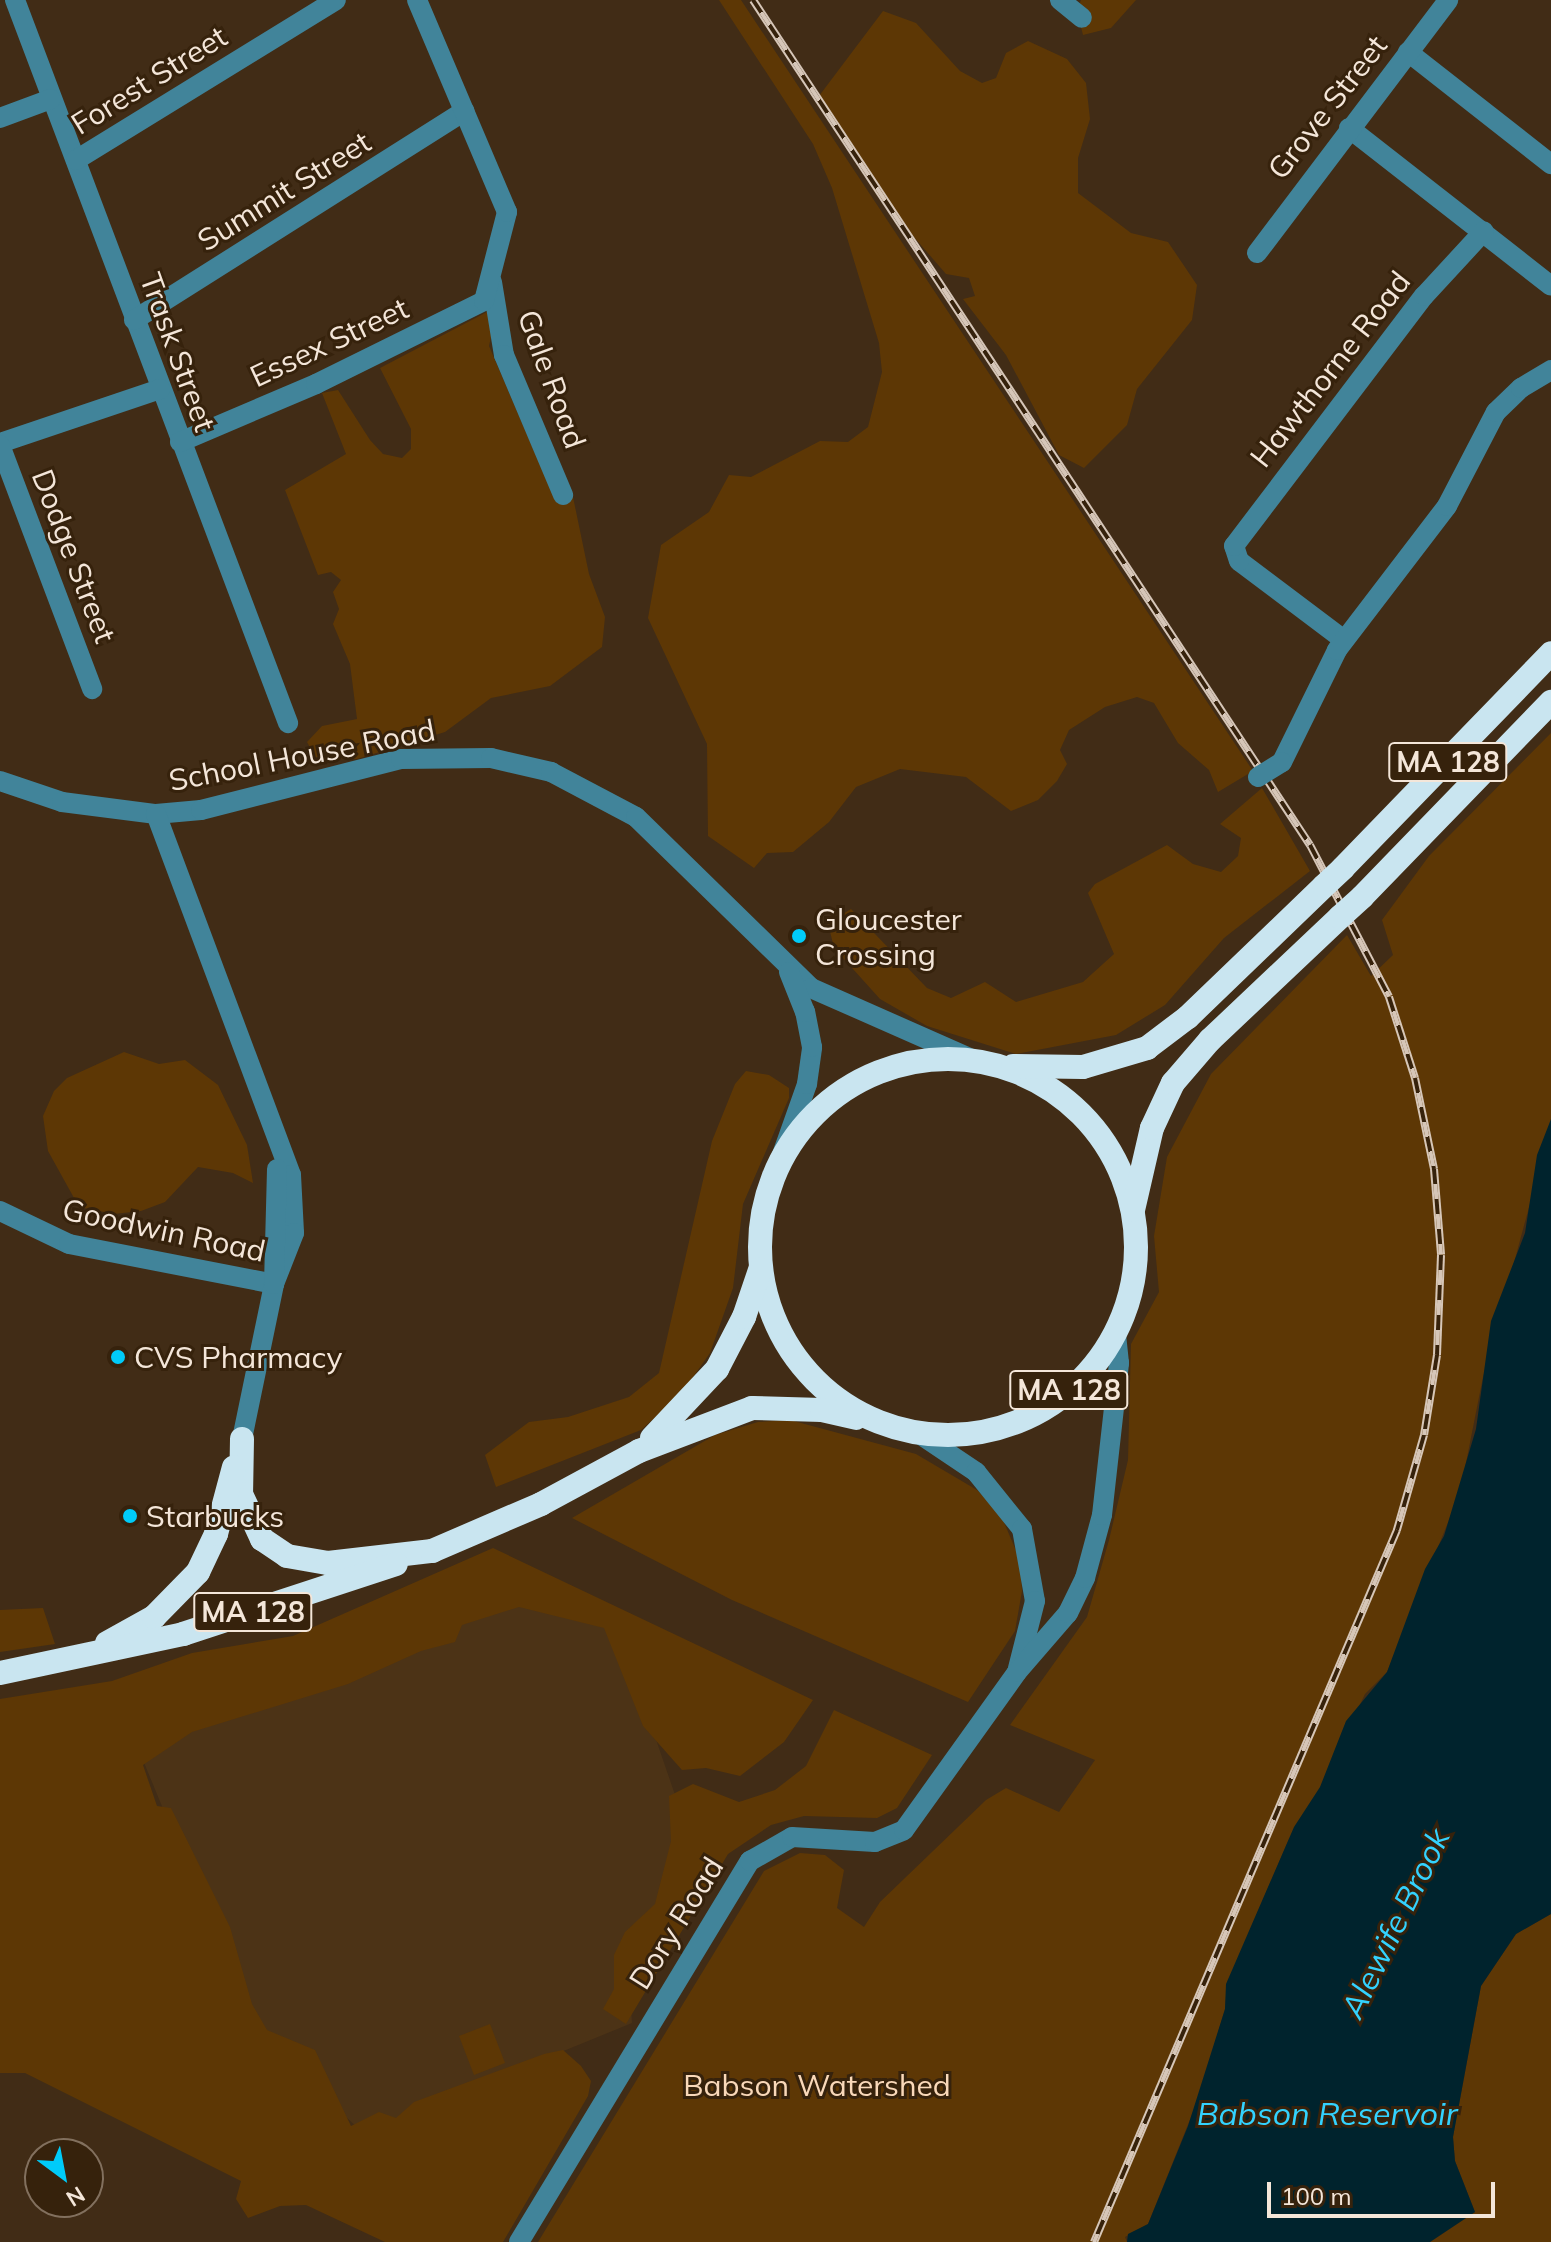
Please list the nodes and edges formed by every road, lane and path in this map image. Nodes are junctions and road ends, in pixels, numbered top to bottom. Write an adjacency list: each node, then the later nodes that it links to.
1 (15, 0): 8 (street, Trask Street)
2 (336, 0): 12 (street, Forest Street)
3 (417, 0): 9 (street)
4 (1060, 0): 6 (street)
5 (1448, 0): 7 (street, Grove Street)
6 (1082, 18)
7 (1408, 52): 11 (street, Grove Street); 13 (street)
8 (51, 99): 10 (street); 12 (street, Trask Street)
9 (464, 111): 16 (street); 18 (street, Summit Street)
10 (0, 118)
11 (1349, 128): 14 (street); 15 (street, Grove Street)
12 (76, 160): 18 (street, Trask Street)
13 (1551, 164)
14 (1484, 231): 17 (street); 24 (street, Hawthorne Road)
15 (1257, 253)
16 (492, 282): 21 (street, Essex Street); 23 (street, Gale Road)
17 (1551, 286)
18 (134, 320): 20 (street, Trask Street)
19 (1551, 370): 24 (street)
20 (160, 389): 21 (street, Trask Street); 22 (street)
21 (180, 442): 28 (street, Trask Street)
22 (0, 444): 26 (street, Dodge Street)
23 (563, 495)
24 (1344, 640): 29 (street, bridge)
25 (1551, 653): 34 (highway, MA 128, bridge)
26 (92, 689)
27 (1551, 702): 37 (highway, MA 128, bridge)
28 (288, 723)
29 (1258, 777)
30 (0, 781): 31 (street, School House Road)
31 (156, 814): 32 (street, School House Road); 39 (street)
32 (785, 965): 33 (street, School House Road); 35 (street, School House Road)
33 (974, 1060): 34 (highway, MA 128); 35 (highway, MA 128)
34 (1003, 1066): 37 (highway)
35 (778, 1166): 38 (highway, MA 128)
36 (0, 1211): 39 (street, Goodwin Road)
37 (1133, 1212): 40 (highway, MA 128)
38 (760, 1269): 41 (highway); 44 (highway, MA 128)
39 (274, 1284): 43 (street)
40 (1116, 1334): 42 (highway, MA 128); 47 (street, Dory Road)
41 (882, 1424): 42 (highway, MA 128); 44 (highway, MA 128)
42 (918, 1433): 47 (street, Dory Road)
43 (242, 1439): 45 (highway); 46 (highway)
44 (639, 1451): 45 (highway, MA 128)
45 (432, 1551): 46 (highway, MA 128)
46 (69, 1661): 48 (highway, MA 128)
47 (1017, 1672): 49 (street, Dory Road)
48 (0, 1673)
49 (519, 2242)

